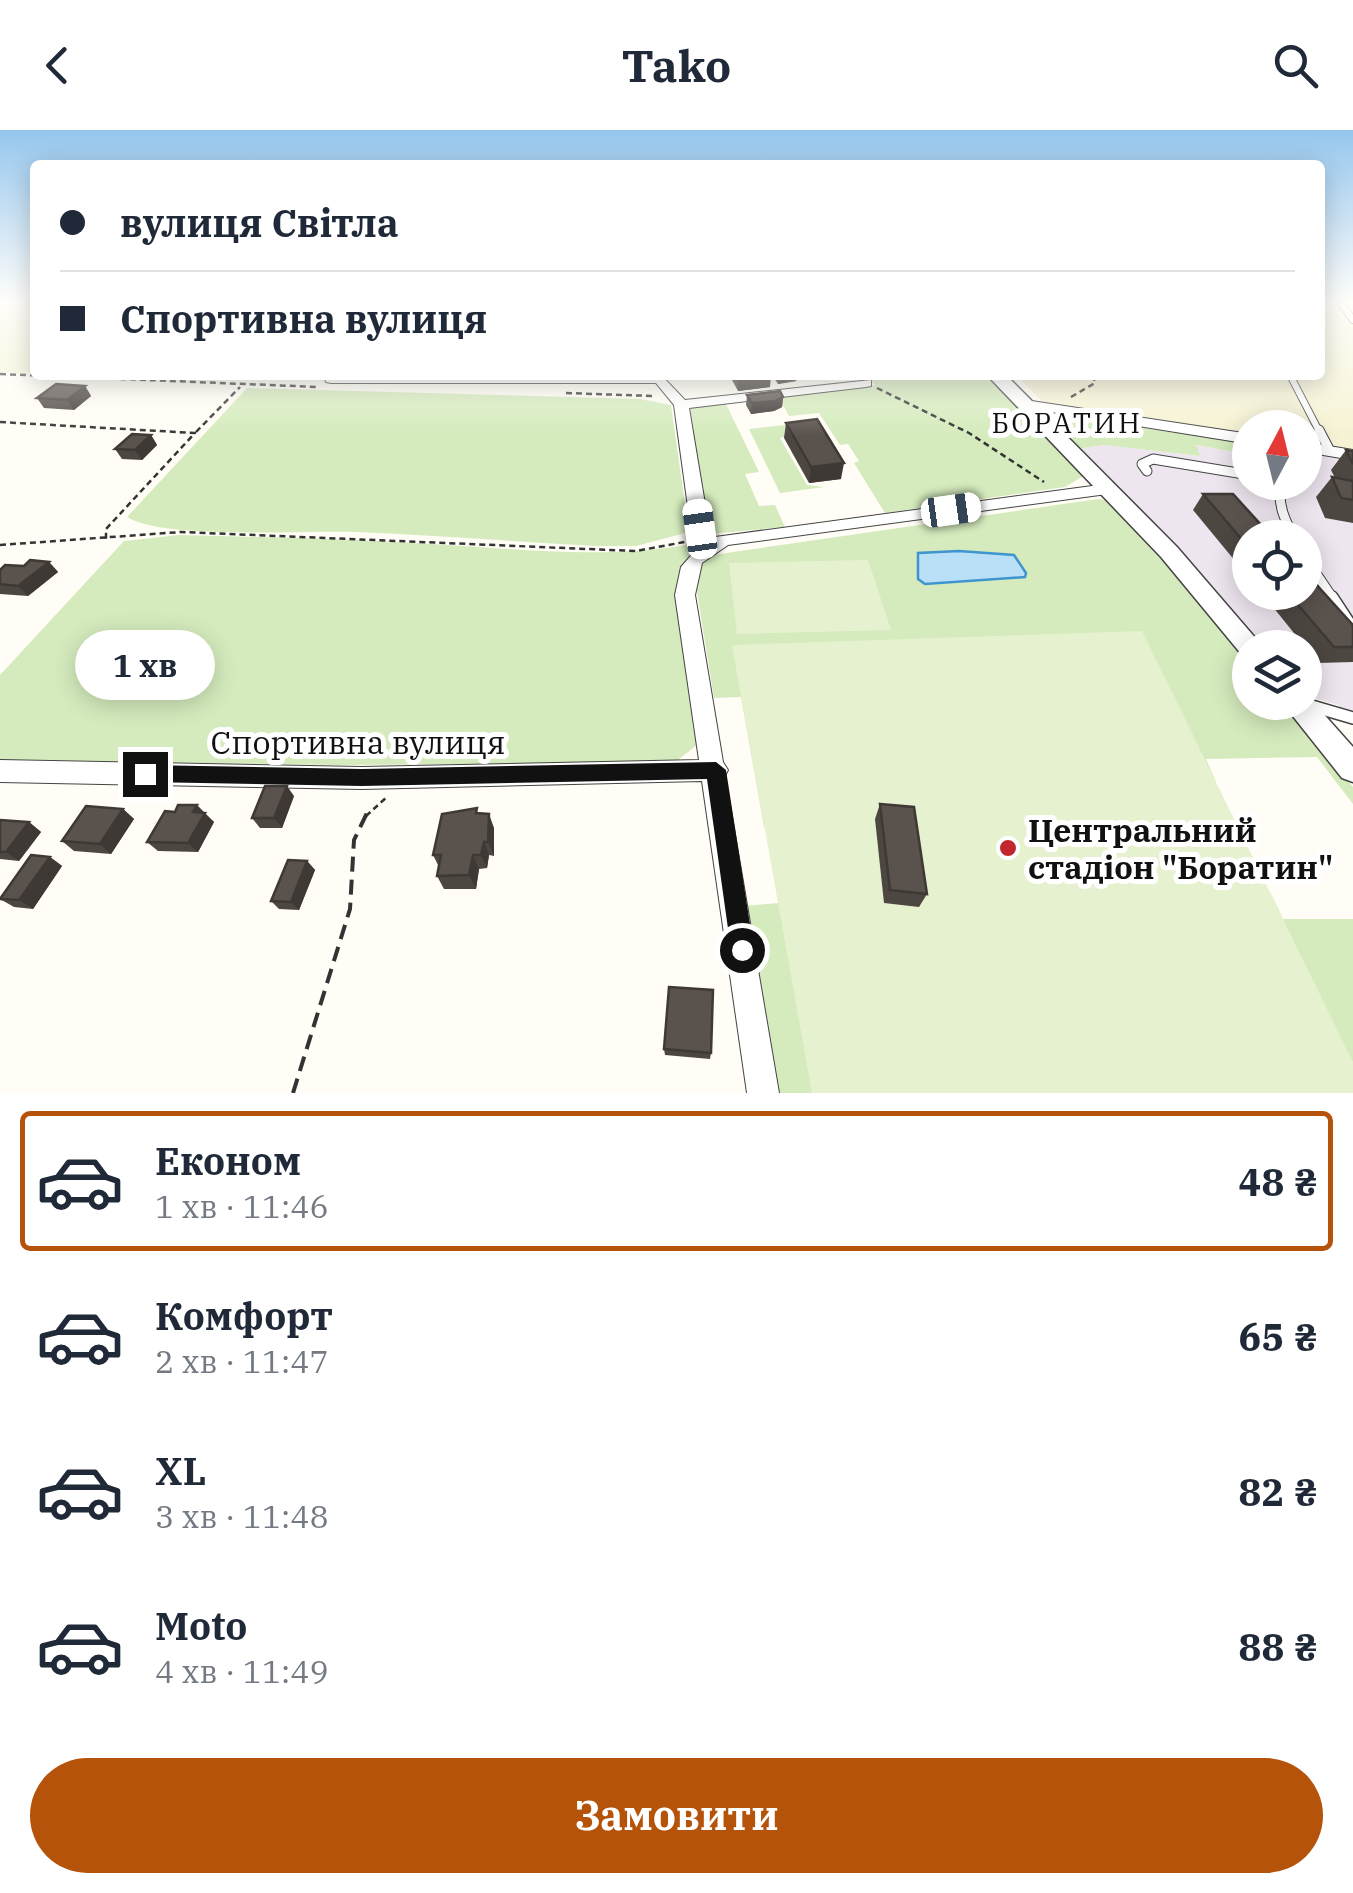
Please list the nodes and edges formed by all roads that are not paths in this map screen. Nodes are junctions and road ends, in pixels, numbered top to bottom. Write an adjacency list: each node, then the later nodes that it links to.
1 (661, 380): 5 (street)
2 (856, 380): 5 (street)
3 (1002, 380): 6 (street)
4 (1293, 380): 9 (lane)
5 (681, 405): 14 (street)
6 (1033, 405): 7 (street); 13 (street)
7 (1232, 435)
8 (1322, 450): 9 (street)
9 (1330, 451): 10 (street)
10 (1353, 455)
11 (1146, 472): 12 (lane)
12 (1232, 472)
13 (1107, 489): 14 (street); 16 (street)
14 (711, 544): 22 (street)
15 (1322, 583): 17 (lane)
16 (1236, 630)
17 (1353, 630)
18 (1322, 709): 19 (lane)
19 (1353, 718)
20 (1314, 720): 21 (street)
21 (1353, 769)
22 (716, 770): 23 (street, Спортивна вулиця); 24 (street)
23 (0, 771)
24 (764, 1093)

